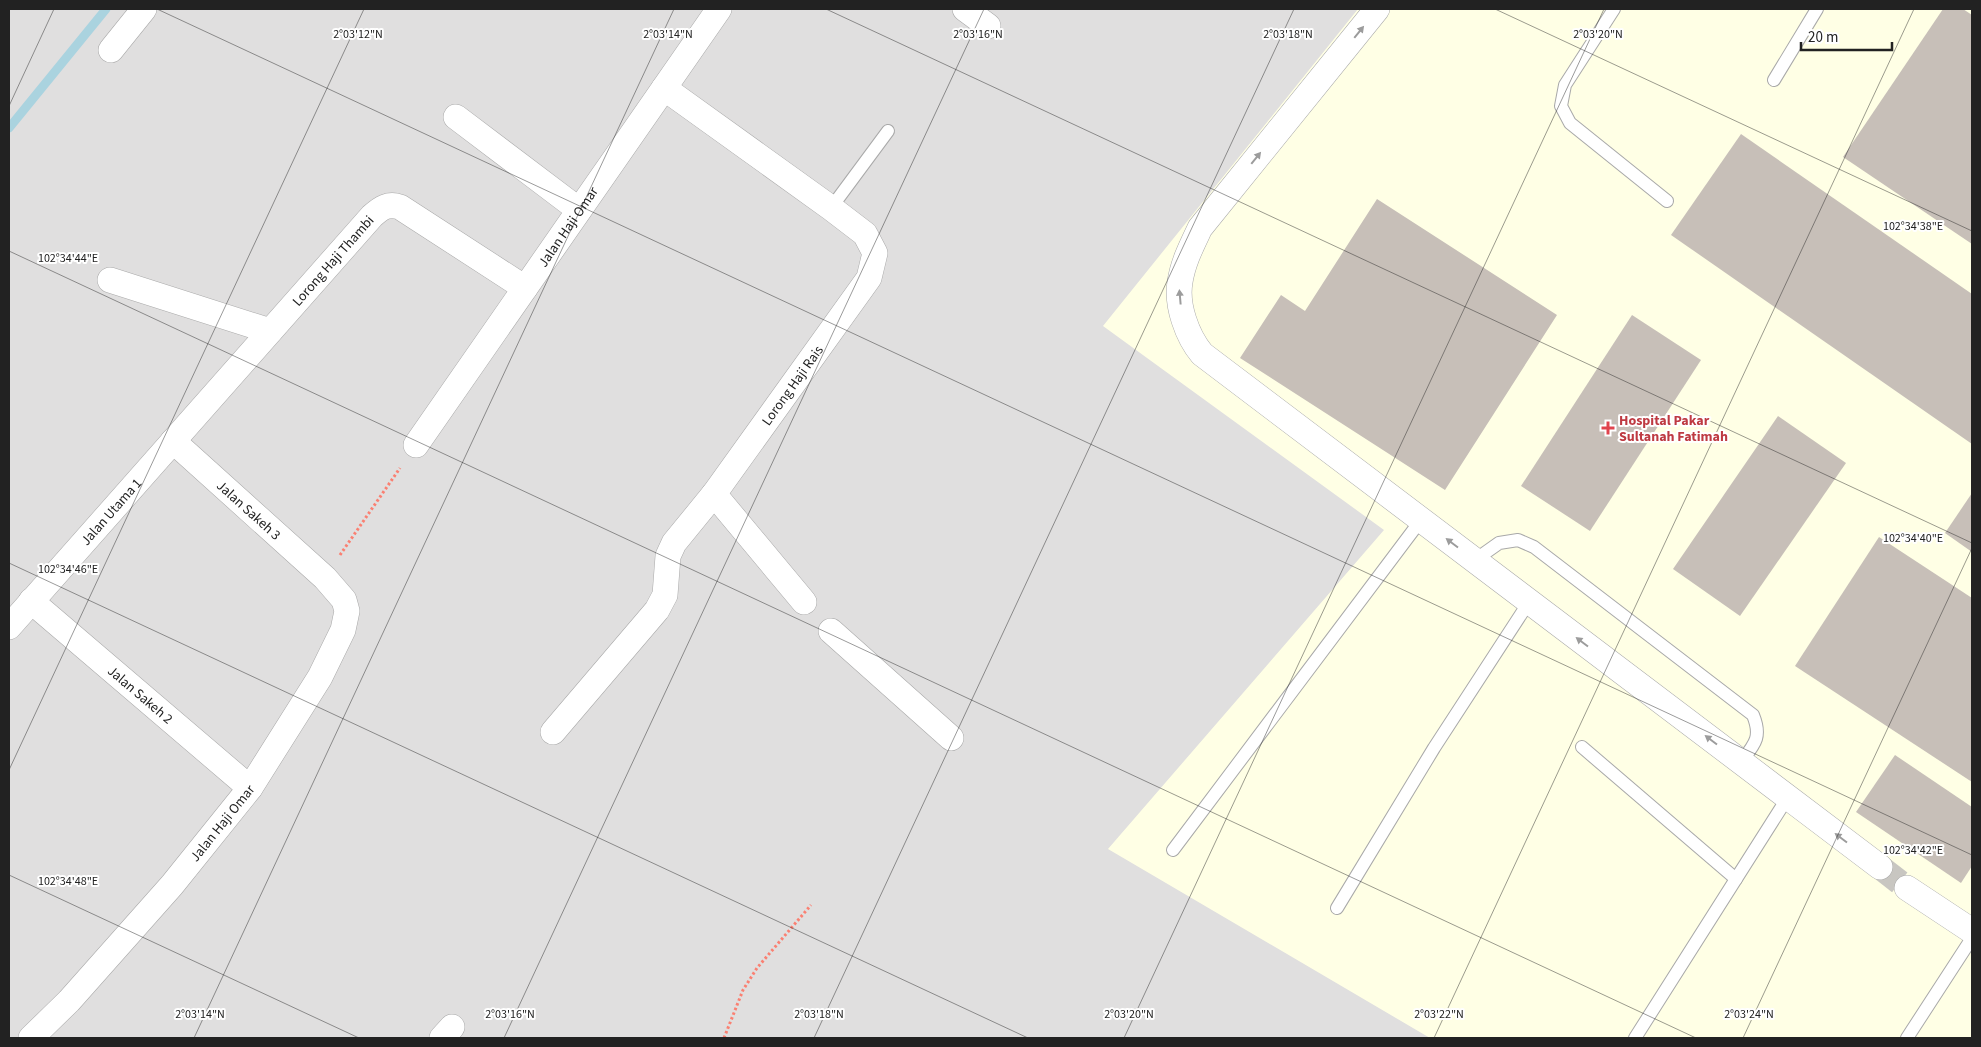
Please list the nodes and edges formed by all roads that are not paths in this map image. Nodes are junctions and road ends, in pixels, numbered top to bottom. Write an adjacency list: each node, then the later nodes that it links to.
1 (144, 9): 8 (street)
2 (719, 9): 10 (street, Jalan Haji Omar)
3 (965, 9): 7 (street)
4 (1377, 9): 22 (street, one-way to 4)
5 (1614, 9): 13 (lane)
6 (1817, 9): 9 (lane)
7 (988, 26)
8 (111, 50)
9 (1774, 80)
10 (664, 88): 14 (street, Lorong Haji Rais); 15 (street, Jalan Haji Omar)
11 (456, 117): 15 (street)
12 (888, 131): 14 (lane)
13 (1666, 201)
14 (831, 208): 21 (street, Lorong Haji Rais)
15 (580, 210): 17 (street, Jalan Haji Omar)
16 (110, 280): 18 (street)
17 (525, 288): 18 (street, Lorong Haji Thambi); 20 (street, Jalan Haji Omar)
18 (270, 331): 19 (street, Lorong Haji Thambi)
19 (173, 441): 24 (street, Jalan Sakeh 3); 25 (street, Jalan Utama 1)
20 (416, 445)
21 (714, 494): 26 (street); 30 (street, Lorong Haji Rais)
22 (1421, 520): 23 (street, one-way to 22); 36 (lane)
23 (1475, 560): 27 (street); 33 (lane)
24 (325, 578): 34 (street, Jalan Haji Omar)
25 (31, 601): 28 (street, Jalan Utama 1); 34 (street, Jalan Sakeh 2)
26 (804, 602)
27 (1529, 602): 33 (street, one-way to 27); 40 (lane)
28 (9, 627)
29 (831, 631): 31 (street)
30 (553, 732)
31 (951, 738)
32 (1582, 747): 38 (lane)
33 (1741, 762): 35 (street)
34 (250, 788): 43 (street, Jalan Haji Omar)
35 (1788, 798): 37 (street, one-way to 35); 38 (lane)
36 (1173, 850)
37 (1880, 867)
38 (1736, 879): 44 (lane)
39 (1907, 888): 41 (street)
40 (1337, 908)
41 (1972, 930)
42 (1972, 938): 45 (lane)
43 (31, 1038)
44 (1635, 1038)
45 (1907, 1038)

